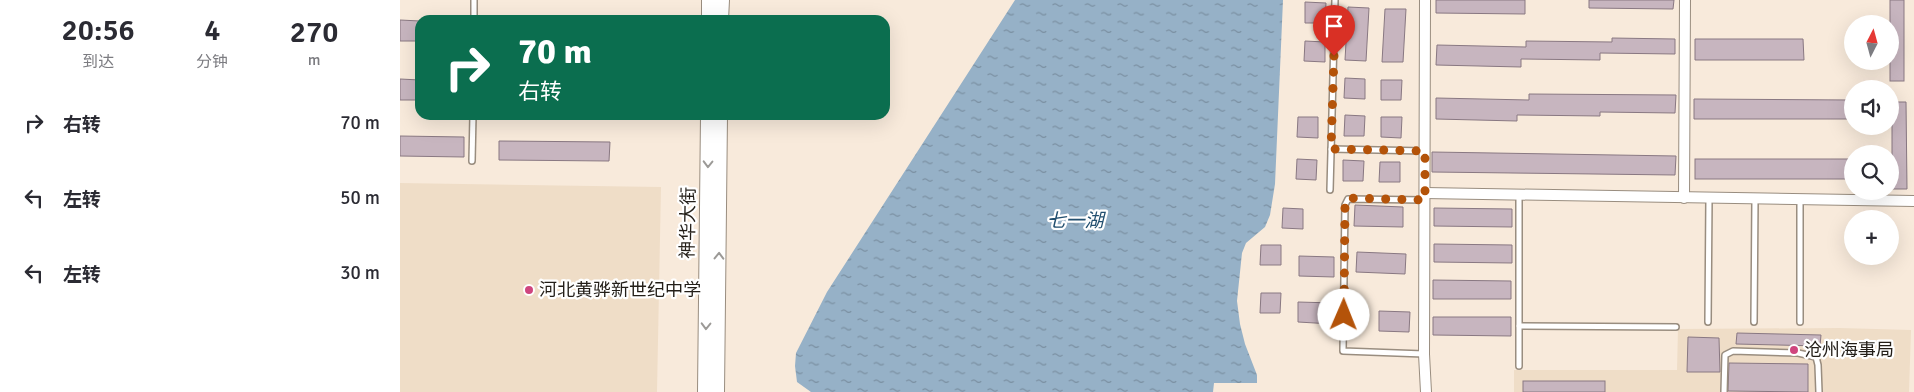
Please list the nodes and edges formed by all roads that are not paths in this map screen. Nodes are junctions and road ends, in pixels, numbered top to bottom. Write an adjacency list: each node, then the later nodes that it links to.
1 (474, 0): 7 (lane)
2 (709, 0): 8 (main road)
3 (722, 0): 9 (main road)
4 (1335, 0): 13 (lane)
5 (1425, 0): 14 (street)
6 (1685, 0): 19 (street)
7 (474, 15)
8 (709, 15)
9 (721, 15)
10 (473, 120): 15 (lane)
11 (708, 120): 31 (main road, 神华大街, one-way to 31)
12 (720, 120): 32 (main road, 神华大街, one-way to 12)
13 (1331, 149): 14 (lane); 16 (lane)
14 (1425, 151): 18 (street)
15 (472, 160)
16 (1330, 190)
17 (1520, 195): 18 (street); 19 (street); 27 (lane)
18 (1425, 196): 29 (street); 29 (lane)
19 (1684, 198): 20 (street)
20 (1709, 198): 21 (street); 24 (lane)
21 (1755, 199): 22 (street); 25 (lane)
22 (1800, 200): 23 (street); 26 (lane)
23 (1914, 201)
24 (1708, 322)
25 (1754, 322)
26 (1800, 322)
27 (1519, 326): 28 (lane); 30 (lane)
28 (1676, 327)
29 (1424, 354): 33 (street)
30 (1519, 366)
31 (705, 392)
32 (717, 392)
33 (1426, 392)
34 (1724, 392): 35 (lane)
35 (1818, 392)

